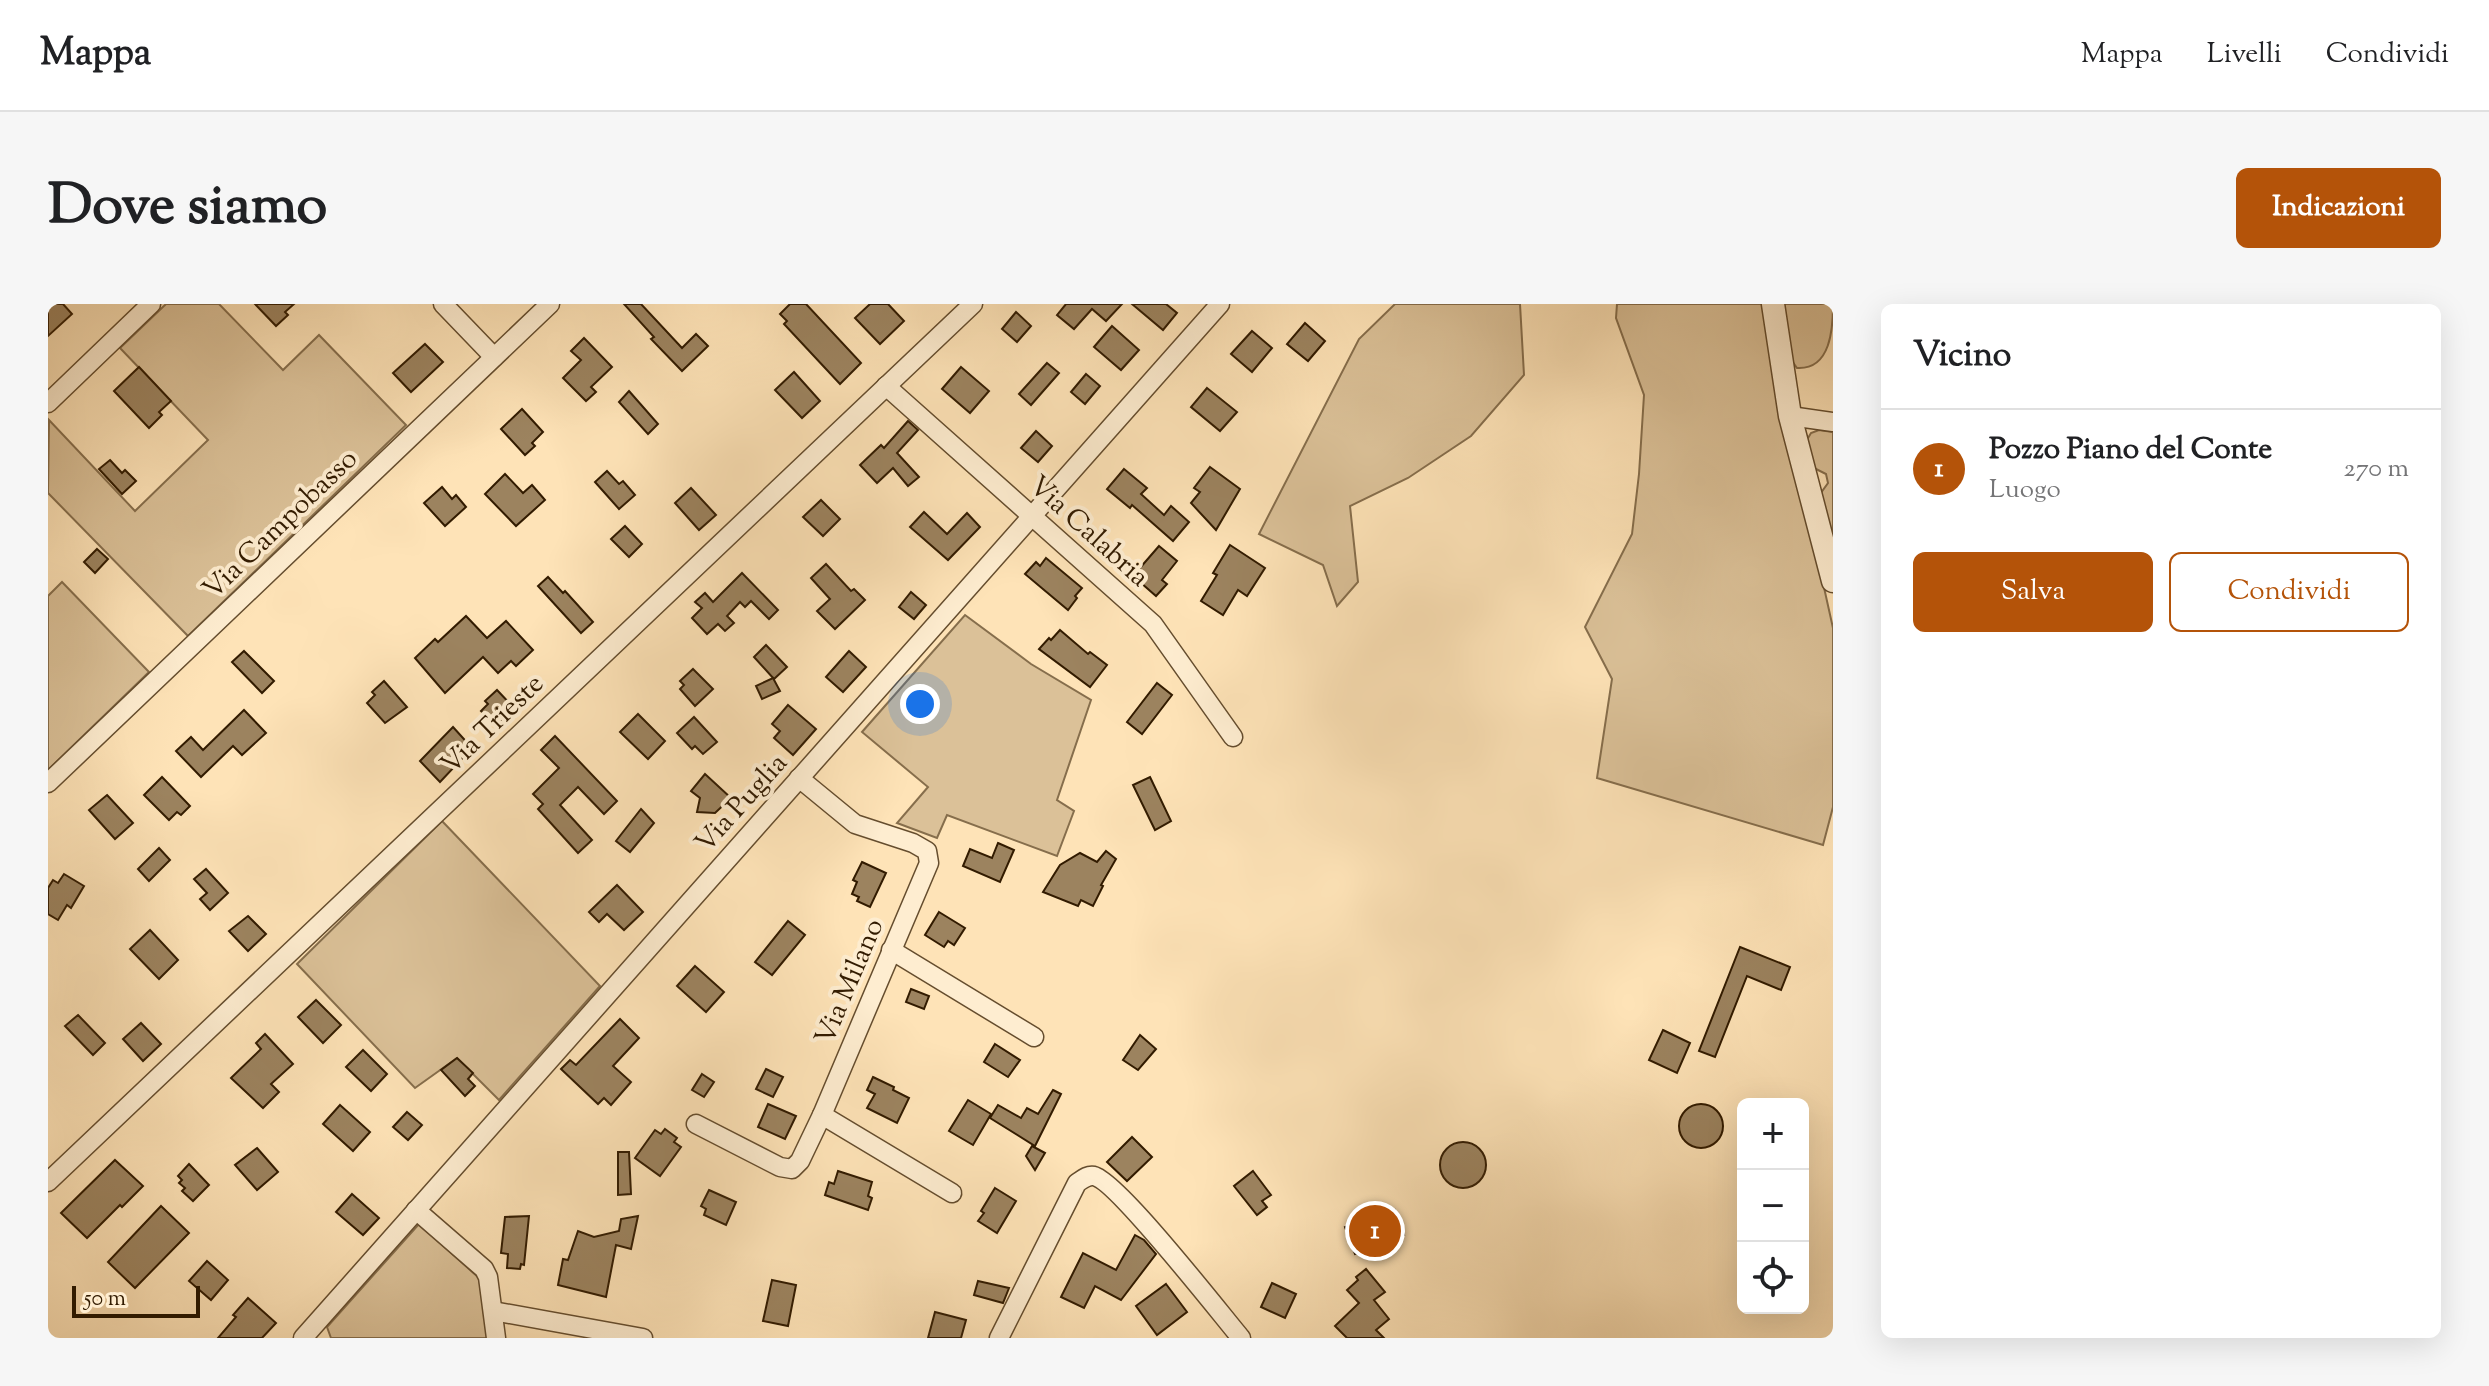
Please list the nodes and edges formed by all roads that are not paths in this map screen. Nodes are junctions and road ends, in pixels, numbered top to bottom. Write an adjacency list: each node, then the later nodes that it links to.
1 (151, 304): 9 (street)
2 (443, 304): 7 (street)
3 (550, 304): 7 (street, Via Campobasso)
4 (973, 304): 8 (street, Via Trieste)
5 (1220, 304): 12 (street, Via Puglia)
6 (1773, 304): 10 (street)
7 (494, 357): 16 (street, Via Campobasso)
8 (886, 386): 12 (street, Via Calabria); 21 (street, Via Trieste)
9 (48, 403)
10 (1790, 416): 11 (street); 13 (street)
11 (1833, 422)
12 (1032, 516): 14 (street, Via Calabria); 15 (street, Via Puglia)
13 (1833, 581)
14 (1233, 737)
15 (799, 778): 17 (street, Via Milano); 23 (street, Via Puglia)
16 (48, 783)
17 (891, 950): 18 (street); 19 (street, Via Milano)
18 (1034, 1037)
19 (822, 1115): 20 (street, Via Milano); 22 (street)
20 (696, 1124)
21 (48, 1182)
22 (952, 1193)
23 (416, 1210): 24 (street); 25 (street, Via Puglia)
24 (493, 1311): 26 (street); 27 (street)
25 (309, 1335)
26 (496, 1338)
27 (643, 1338)
28 (999, 1338): 29 (street)
29 (1241, 1338)

